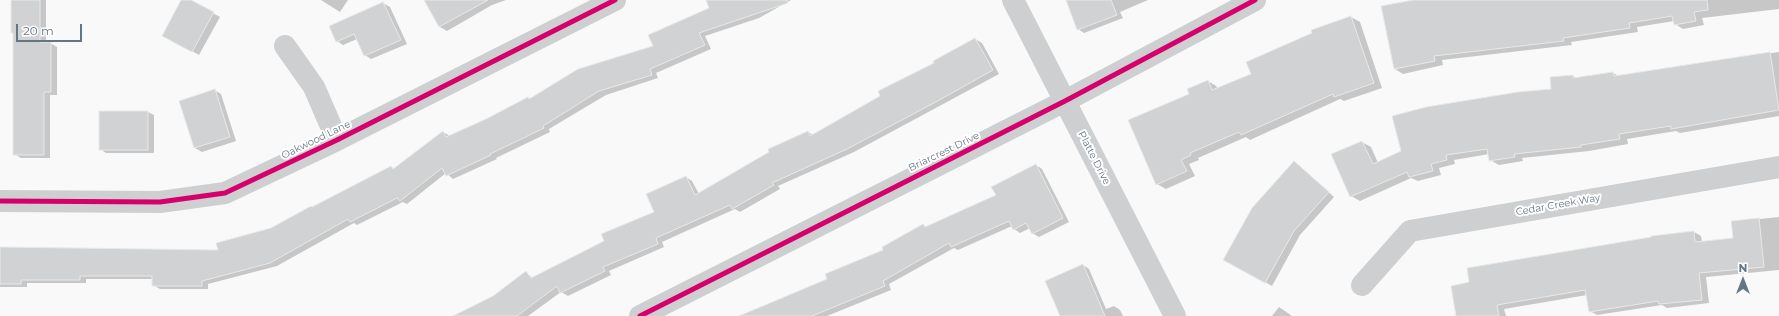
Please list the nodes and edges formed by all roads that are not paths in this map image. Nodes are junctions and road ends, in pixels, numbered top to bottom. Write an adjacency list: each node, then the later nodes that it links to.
1 (616, 0): 6 (street, Oakwood Lane)
2 (1013, 0): 5 (street, Platte Drive)
3 (1255, 0): 5 (street, Briarcrest Drive)
4 (285, 46): 6 (street)
5 (1065, 101): 10 (street, Briarcrest Drive); 11 (street, Platte Drive)
6 (337, 140): 8 (street, Oakwood Lane)
7 (1779, 167): 9 (street, Cedar Creek Way)
8 (0, 201)
9 (1362, 285)
10 (640, 316)
11 (1175, 316)

